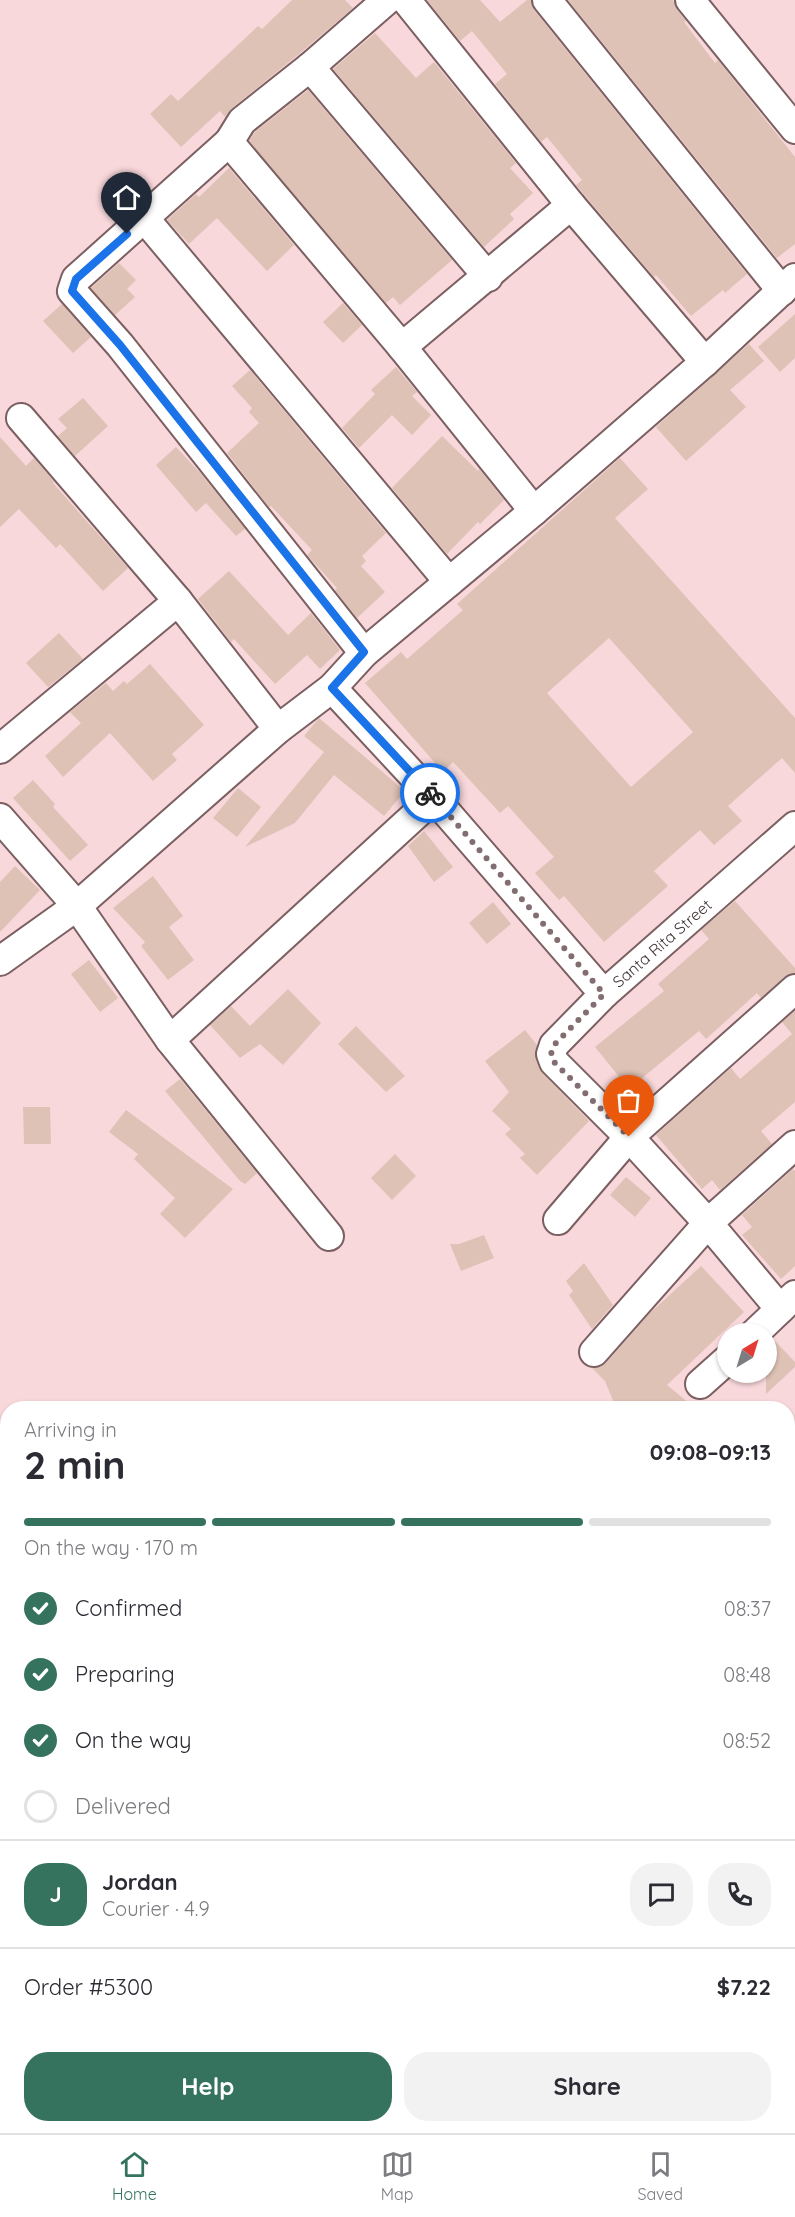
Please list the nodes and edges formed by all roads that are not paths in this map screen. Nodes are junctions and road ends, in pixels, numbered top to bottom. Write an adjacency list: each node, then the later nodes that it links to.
1 (387, 0): 5 (street)
2 (406, 0): 8 (street)
3 (547, 0): 11 (street)
4 (690, 0): 6 (street)
5 (310, 67): 7 (street); 10 (street)
6 (795, 129)
7 (229, 142): 9 (street); 12 (street)
8 (571, 205): 10 (street); 13 (street)
9 (144, 219): 16 (street); 18 (street)
10 (488, 277): 12 (street)
11 (788, 284): 13 (street)
12 (402, 347): 15 (street)
13 (705, 362): 15 (street)
14 (21, 418): 17 (street)
15 (534, 511): 16 (street)
16 (449, 582): 18 (street)
17 (178, 602): 20 (street); 21 (street)
18 (364, 652): 19 (street)
19 (332, 688): 20 (street); 22 (street)
20 (278, 729): 25 (street)
21 (0, 749)
22 (434, 798): 28 (street); 29 (street)
23 (0, 818): 25 (street)
24 (795, 826): 28 (street, Santa Rita Street)
25 (77, 906): 26 (street); 29 (street)
26 (0, 961)
27 (795, 989): 30 (street)
28 (604, 994): 30 (street, Santa Rita Street)
29 (170, 1040): 34 (street)
30 (629, 1137): 32 (street); 33 (street, Santa Rita Street)
31 (795, 1145): 33 (street)
32 (558, 1220)
33 (708, 1223): 35 (street, Santa Rita Street); 37 (street)
34 (329, 1236)
35 (787, 1302): 36 (street)
36 (765, 1323)
37 (594, 1352)
38 (717, 1369): 39 (street)
39 (700, 1384)

